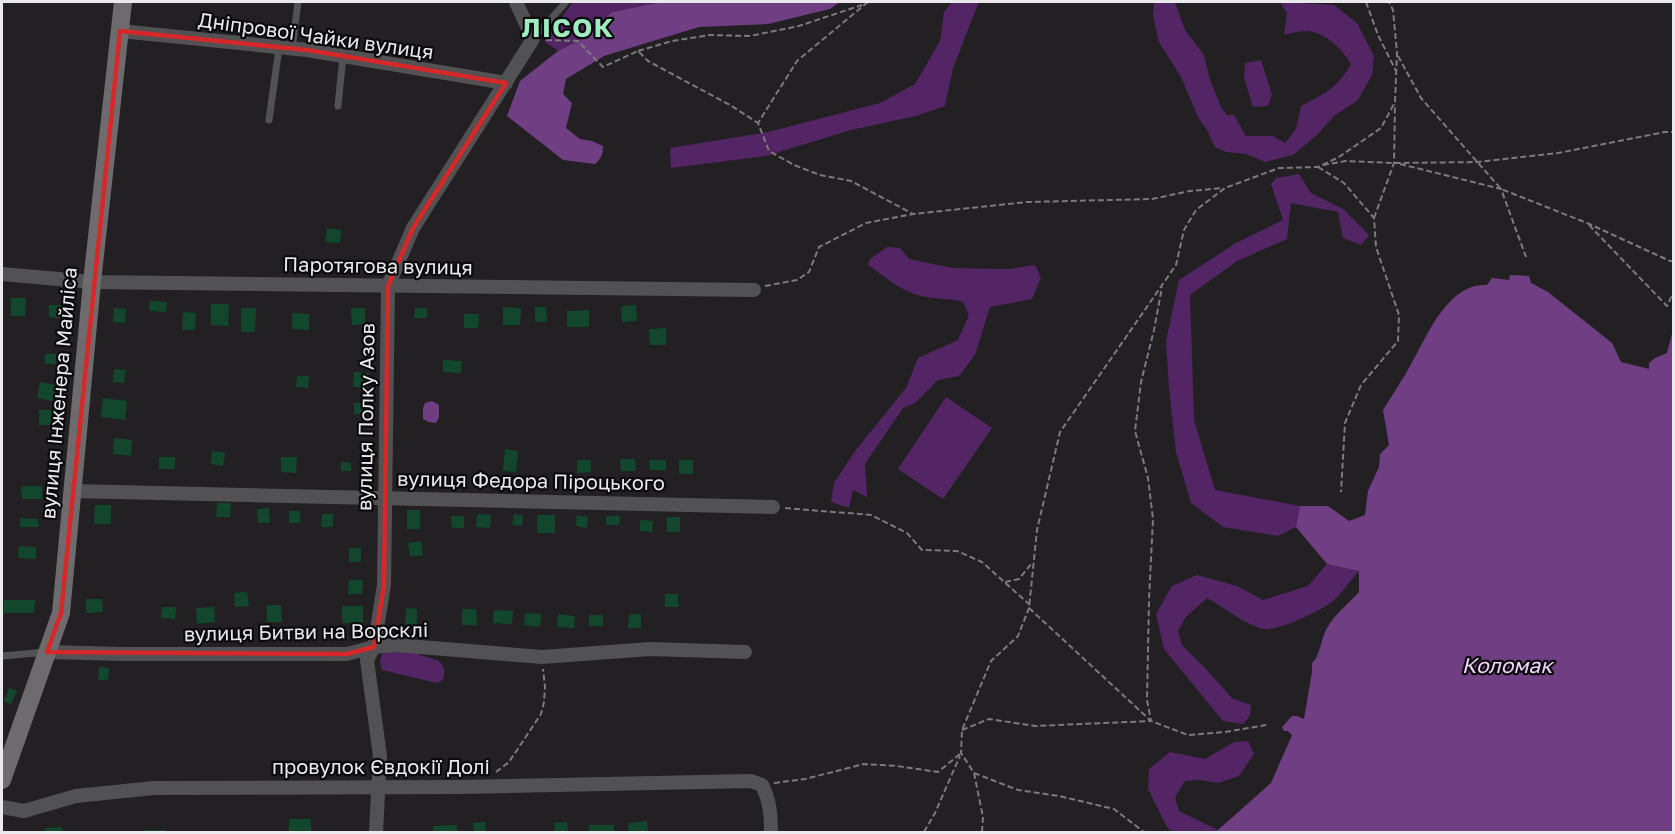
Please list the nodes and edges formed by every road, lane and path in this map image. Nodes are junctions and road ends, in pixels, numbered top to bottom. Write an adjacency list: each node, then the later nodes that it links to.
1 (123, 2): 8 (street, вулиця Інженера Майліса)
2 (298, 2): 10 (lane)
3 (516, 2): 9 (street)
4 (566, 2): 9 (lane)
5 (1366, 2): 14 (path)
6 (1389, 2): 12 (path)
7 (867, 3): 11 (path); 19 (path)
8 (120, 31): 10 (street, Дніпрової Чайки вулиця); 32 (street, вулиця Інженера Майліса)
9 (533, 39): 11 (path); 15 (street, вулиця Полку Азов)
10 (285, 48): 13 (street, Дніпрової Чайки вулиця); 18 (lane)
11 (638, 51): 19 (path)
12 (1397, 53): 14 (path); 21 (path)
13 (343, 56): 15 (street, Дніпрової Чайки вулиця); 17 (lane)
14 (1396, 72): 16 (path)
15 (506, 83): 33 (street, вулиця Полку Азов)
16 (1395, 102): 22 (path); 23 (path)
17 (338, 106)
18 (269, 120)
19 (758, 123): 26 (path)
20 (1674, 132): 21 (path)
21 (1478, 162): 22 (path); 25 (path)
22 (1394, 163): 23 (path); 25 (path); 27 (path)
23 (1318, 166): 24 (path); 27 (path)
24 (1225, 188): 26 (path); 34 (path)
25 (1501, 189): 28 (path); 29 (path)
26 (913, 214): 35 (path)
27 (1374, 218): 38 (path)
28 (1587, 223): 30 (path); 36 (path)
29 (1526, 257)
30 (1674, 261)
31 (2, 274): 32 (street, Паротягова вулиця)
32 (92, 282): 33 (street, Паротягова вулиця); 37 (street, вулиця Інженера Майліса)
33 (387, 286): 35 (street, Паротягова вулиця); 39 (street, вулиця Полку Азов)
34 (1162, 286): 41 (path); 49 (path)
35 (754, 290)
36 (1674, 291)
37 (72, 491): 39 (street, вулиця Федора Піроцького); 45 (street, вулиця Інженера Майліса)
38 (1341, 492)
39 (385, 497): 40 (street, вулиця Федора Піроцького); 44 (street, вулиця Полку Азов)
40 (773, 507): 42 (path)
41 (1034, 560): 42 (path); 43 (path)
42 (1005, 582): 43 (path)
43 (1029, 606): 49 (path); 51 (path)
44 (374, 647): 45 (street, вулиця Битви на Ворсклі); 48 (street, вулиця Битви на Ворсклі); 57 (street, вулиця Полку Азов)
45 (47, 652): 47 (lane); 55 (street, вулиця Інженера Майліса)
46 (745, 652): 48 (street, вулиця Битви на Ворсклі)
47 (2, 656)
48 (542, 657): 54 (path)
49 (1151, 721): 50 (path); 51 (path)
50 (1266, 725)
51 (962, 730): 52 (path)
52 (961, 753): 53 (path); 56 (path); 61 (path)
53 (974, 773): 62 (path); 63 (path)
54 (493, 774)
55 (2, 780)
56 (762, 785): 57 (street, провулок Євдокії Долі); 60 (street)
57 (377, 787): 58 (street, провулок Євдокії Долі); 59 (street, вулиця Полку Азов)
58 (2, 807)
59 (376, 832)
60 (771, 832)
61 (924, 832)
62 (982, 832)
63 (1143, 832)

